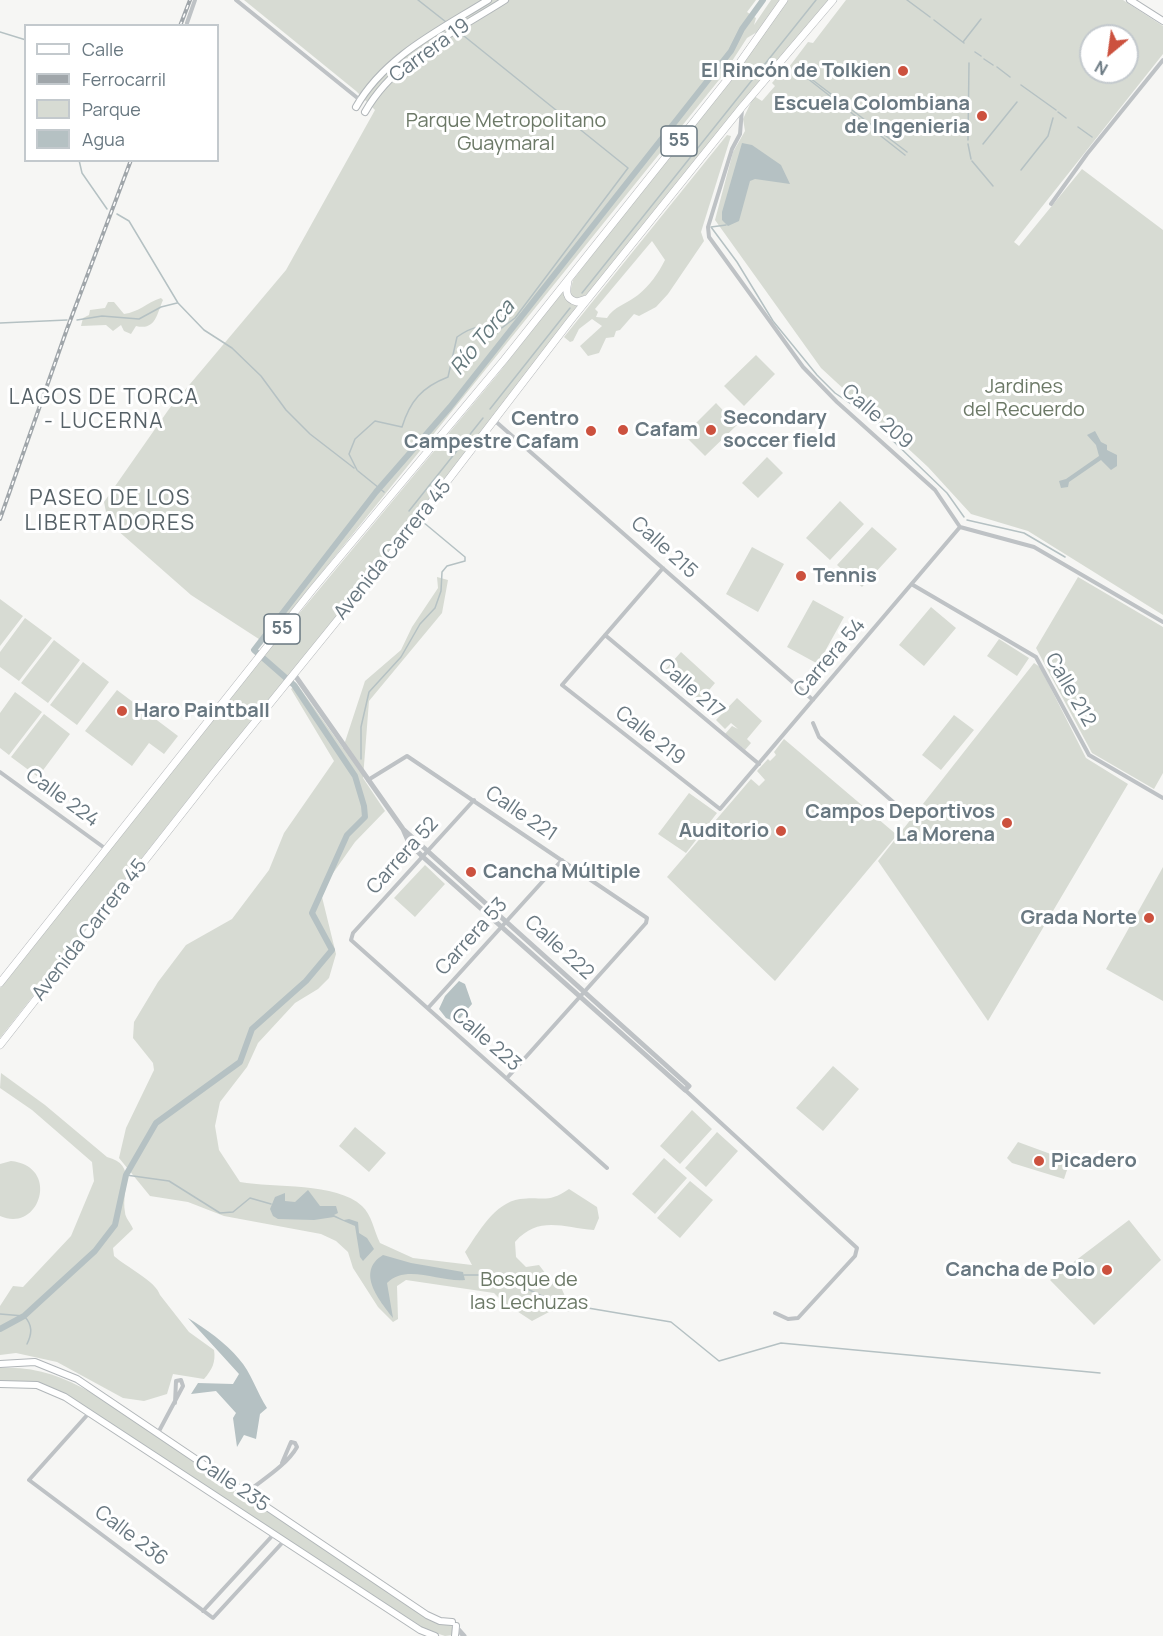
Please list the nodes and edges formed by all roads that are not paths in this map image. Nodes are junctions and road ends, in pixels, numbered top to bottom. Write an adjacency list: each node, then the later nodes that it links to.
1 (195, 0): 9 (street)
2 (236, 0): 11 (street)
3 (488, 0): 11 (main road, Carrera 19)
4 (505, 0): 13 (main road, Carrera 19)
5 (784, 0): 17 (highway, Avenida Carrera 45 / 55)
6 (833, 0): 12 (highway, Avenida Carrera 45 / 55)
7 (1130, 0): 8 (main road)
8 (1163, 21)
9 (186, 23)
10 (1163, 60): 16 (street)
11 (358, 104): 13 (street)
12 (742, 107): 14 (highway, Avenida Carrera 45 / 55); 15 (street, Calle 209)
13 (365, 111)
14 (727, 125): 15 (street); 18 (highway, Avenida Carrera 45 / 55)
15 (741, 130): 20 (street, Calle 209)
16 (1051, 204)
17 (569, 279): 18 (highway); 35 (highway, Avenida Carrera 45 / 55)
18 (591, 296): 19 (highway, Avenida Carrera 45 / 55)
19 (494, 419): 21 (street, Calle 215); 25 (highway, Avenida Carrera 45 / 55)
20 (960, 527): 22 (street, Carrera 54); 23 (street)
21 (663, 568): 24 (street); 26 (street, Calle 215)
22 (913, 585): 26 (street, Carrera 54); 31 (street, Calle 212)
23 (1163, 622)
24 (605, 635): 28 (street, Calle 217); 33 (street, Calle 219)
25 (294, 674): 30 (street, Calle 222); 45 (highway, Avenida Carrera 45 / 55)
26 (813, 700): 28 (street, Carrera 54)
27 (813, 723): 34 (street)
28 (759, 764): 33 (street, Carrera 54)
29 (0, 772): 35 (street, Calle 224)
30 (369, 780): 32 (street, Calle 221); 36 (street, Calle 222)
31 (1163, 798)
32 (474, 800): 36 (street, Carrera 52); 37 (street, Calle 221)
33 (721, 808)
34 (900, 808)
35 (106, 849): 41 (highway, Avenida Carrera 45 / 55)
36 (425, 854): 38 (street, Calle 222); 39 (street, Calle 222); 40 (street, Carrera 52)
37 (562, 860): 38 (street, Carrera 53); 42 (street, Calle 221)
38 (507, 921): 39 (street, Carrera 53); 42 (street, Calle 222)
39 (501, 927): 43 (street, Calle 222); 44 (street, Carrera 53)
40 (353, 933): 44 (street, Calle 223)
41 (0, 983)
42 (585, 992): 43 (street); 47 (street, Calle 222)
43 (580, 997): 46 (street); 47 (street, Calle 222)
44 (428, 1008): 46 (street, Calle 223)
45 (0, 1045)
46 (507, 1078): 48 (street, Calle 223)
47 (687, 1088): 49 (street, Calle 222)
48 (607, 1168)
49 (775, 1313)
50 (0, 1364): 54 (main road, Calle 235)
51 (0, 1384): 53 (main road, Calle 235)
52 (175, 1403): 52 (street); 54 (street)
53 (90, 1413): 57 (main road, Calle 235); 59 (street, Calle 236)
54 (158, 1434): 56 (main road, Calle 235)
55 (282, 1462): 55 (street); 56 (street)
56 (246, 1493): 60 (main road, Calle 235)
57 (273, 1535): 58 (main road, Calle 235); 59 (street)
58 (283, 1542): 59 (street, Calle 236); 61 (main road, Calle 235)
59 (203, 1611)
60 (454, 1624): 62 (main road); 63 (street)
61 (435, 1636)
62 (455, 1636)
63 (464, 1636)

